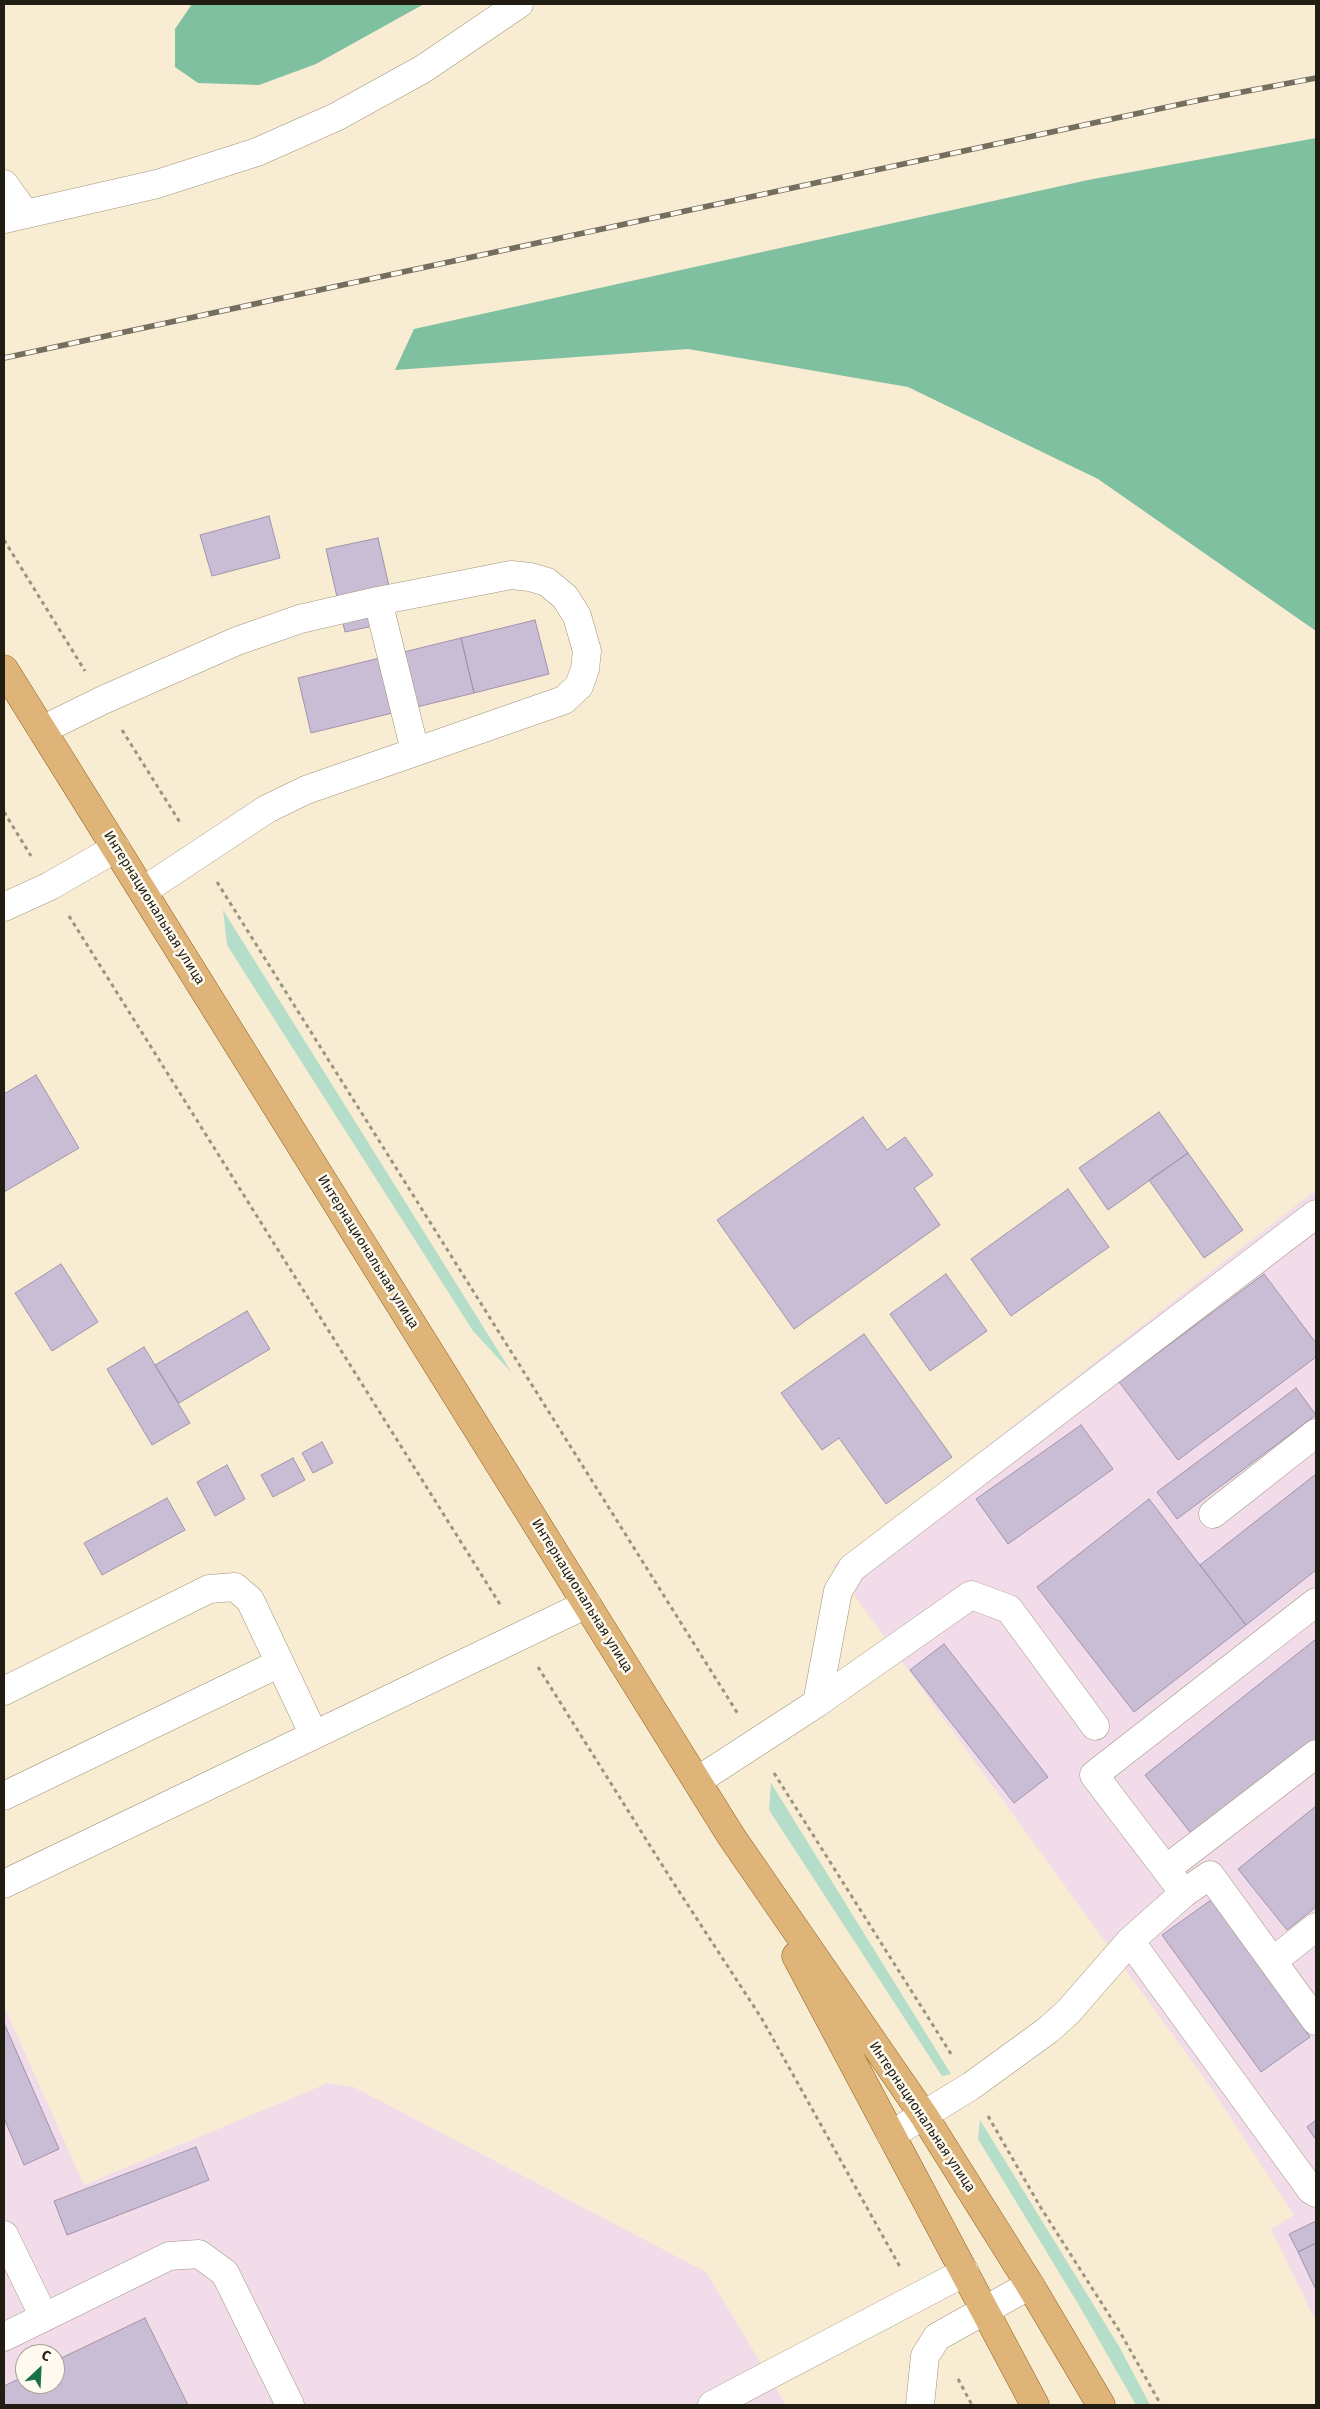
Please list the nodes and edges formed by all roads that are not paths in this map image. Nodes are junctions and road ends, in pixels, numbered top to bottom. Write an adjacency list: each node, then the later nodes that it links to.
1 (519, 4): 3 (lane)
2 (4, 184): 3 (lane)
3 (15, 216)
4 (378, 601): 6 (lane); 7 (lane); 7 (lane)
5 (4, 669): 6 (main road, Интернациональная улица)
6 (42, 730): 8 (main road, Интернациональная улица)
7 (415, 751): 9 (lane)
8 (116, 848): 9 (main road, Интернациональная улица); 10 (lane)
9 (142, 891): 15 (main road, Интернациональная улица)
10 (4, 907)
11 (1316, 1214): 18 (lane)
12 (1316, 1432): 13 (lane)
13 (1213, 1514)
14 (1316, 1602): 25 (lane)
15 (587, 1604): 20 (lane); 22 (main road, Интернациональная улица)
16 (280, 1663): 17 (lane); 20 (lane); 23 (lane)
17 (4, 1691)
18 (817, 1702): 19 (lane); 22 (lane)
19 (1095, 1726)
20 (314, 1735): 26 (lane)
21 (1316, 1754): 25 (lane)
22 (697, 1781): 24 (main road, Интернациональная улица)
23 (4, 1796)
24 (731, 1836): 32 (main road, Интернациональная улица); 33 (main road, Интернациональная улица)
25 (1166, 1869): 27 (lane)
26 (6, 1877)
27 (1184, 1893): 29 (lane); 30 (lane)
28 (1316, 1927): 30 (lane)
29 (1130, 1941): 32 (lane); 34 (lane)
30 (1272, 1961): 31 (lane)
31 (1316, 2021)
32 (924, 2116): 33 (lane); 37 (main road, Интернациональная улица)
33 (891, 2136): 36 (main road, Интернациональная улица)
34 (1316, 2193)
35 (4, 2235): 39 (lane)
36 (965, 2272): 38 (main road, Интернациональная улица); 42 (lane)
37 (1030, 2285): 38 (lane); 45 (main road, Интернациональная улица)
38 (986, 2309): 43 (lane); 44 (main road, Интернациональная улица)
39 (44, 2317): 40 (lane); 41 (lane)
40 (4, 2337)
41 (290, 2405)
42 (712, 2405)
43 (920, 2405)
44 (1035, 2405)
45 (1101, 2405)

